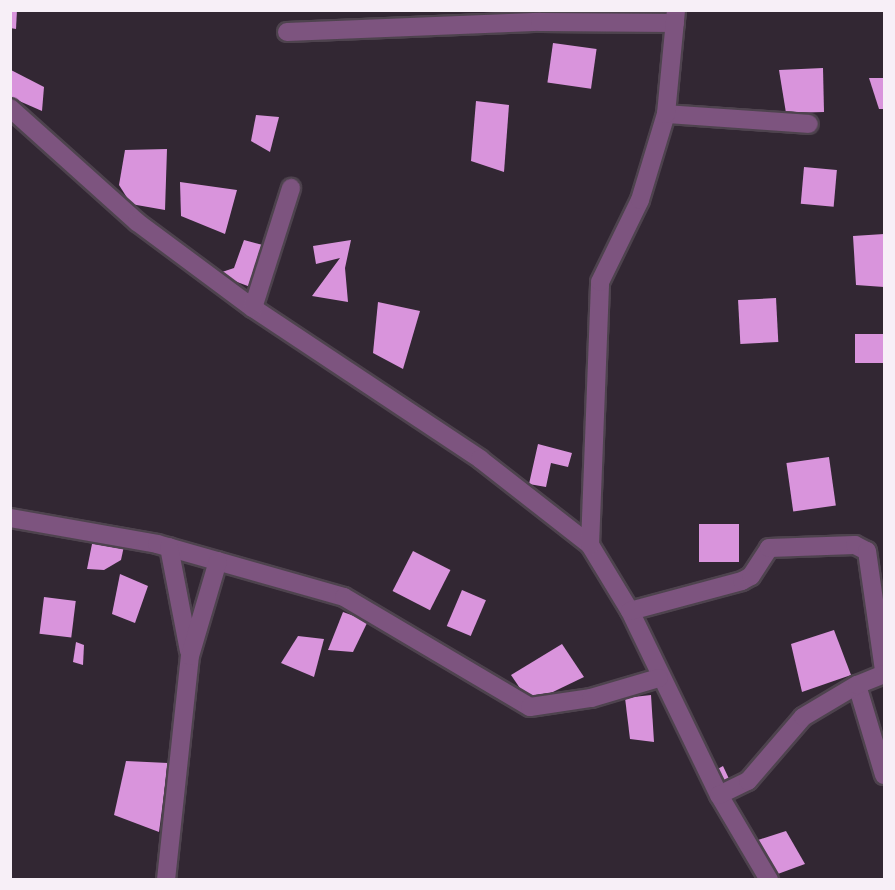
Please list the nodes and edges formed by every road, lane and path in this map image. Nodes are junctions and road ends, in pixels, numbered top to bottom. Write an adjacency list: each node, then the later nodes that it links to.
1 (540, 16): 2 (street); 3 (street)
2 (676, 16): 5 (street)
3 (287, 32)
4 (10, 108): 8 (street)
5 (666, 114): 6 (street); 10 (street)
6 (810, 124)
7 (291, 188): 8 (street)
8 (254, 308): 10 (street)
9 (10, 518): 11 (street)
10 (590, 545): 13 (street)
11 (169, 547): 12 (street); 14 (street)
12 (218, 561): 14 (street); 16 (street)
13 (630, 611): 15 (street); 16 (street)
14 (190, 656): 20 (street)
15 (885, 673): 17 (street)
16 (659, 678): 19 (street)
17 (856, 684): 18 (street); 19 (street)
18 (885, 775)
19 (719, 795): 21 (street)
20 (166, 879)
21 (769, 879)

